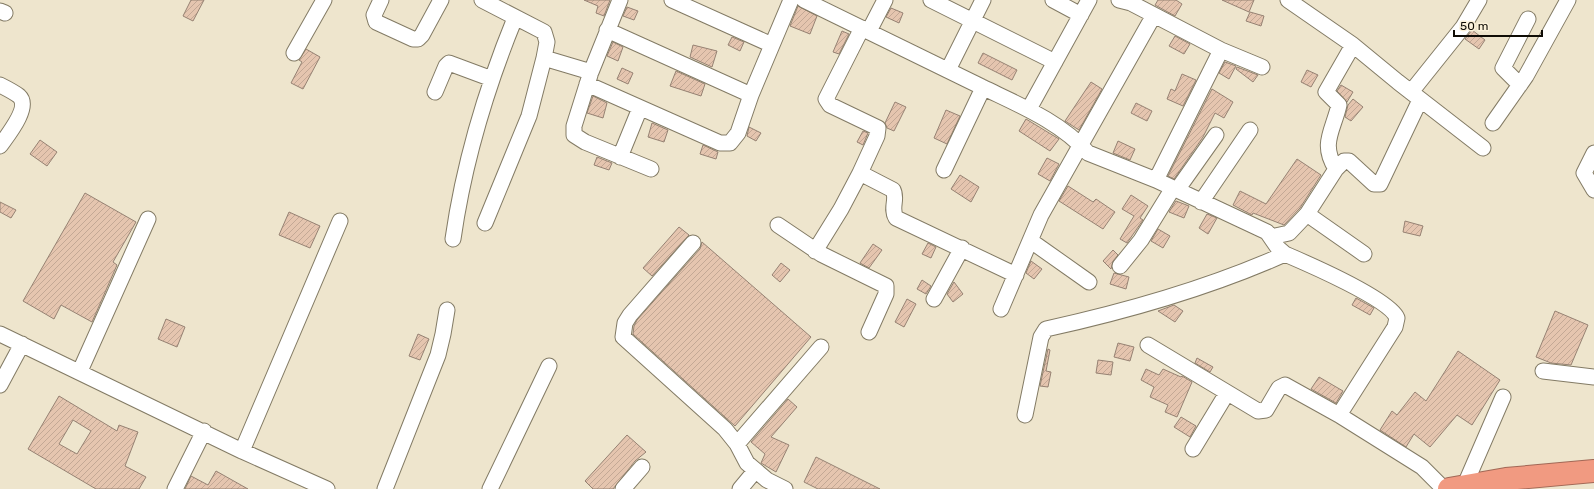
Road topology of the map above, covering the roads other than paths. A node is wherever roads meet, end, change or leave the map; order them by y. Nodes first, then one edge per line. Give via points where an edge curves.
1 (324, 0) edge
2 (381, 0) edge
3 (441, 0) edge
4 (482, 0) edge
5 (620, 0) edge
6 (672, 0) edge
7 (791, 0) edge
8 (804, 0) edge
9 (885, 0) edge
10 (930, 0) edge
11 (983, 0) edge
12 (1053, 0) edge
13 (1089, 0) edge
14 (1119, 0) edge
15 (1288, 0) edge
16 (1479, 0) edge
17 (1568, 0) edge
18 (1152, 9) edge
19 (1081, 15) junction
20 (515, 18) junction
21 (1528, 19) dead end
22 (973, 21) junction
23 (865, 29) junction
24 (607, 30) junction
25 (772, 45) junction
26 (1354, 45) junction
27 (1221, 50) junction
28 (294, 53) dead end
29 (544, 58) junction
30 (1055, 62) junction
31 (1262, 67) dead end
32 (948, 70) junction
33 (589, 78) junction
34 (492, 79) junction
35 (0, 85) edge
36 (1520, 85) junction
37 (983, 88) junction
38 (435, 92) dead end
39 (751, 95) junction
40 (1416, 96) junction
41 (640, 108) junction
42 (1029, 110) junction
43 (1493, 123) dead end
44 (1250, 130) dead end
45 (1216, 135) dead end
46 (1081, 145) junction
47 (0, 146) edge
48 (1483, 148) dead end
49 (1594, 153) edge
50 (620, 156) junction
51 (651, 169) dead end
52 (1336, 169) junction
53 (944, 170) dead end
54 (860, 173) junction
55 (1156, 180) junction
56 (1175, 189) junction
57 (1594, 190) edge
58 (1201, 202) junction
59 (1307, 214) junction
60 (148, 219) dead end
61 (340, 220) dead end
62 (485, 223) dead end
63 (778, 226) dead end
64 (453, 239) dead end
65 (1031, 241) junction
66 (693, 243) dead end
67 (1277, 245) junction
68 (962, 248) junction
69 (815, 251) junction
70 (1364, 254) dead end
71 (1120, 266) dead end
72 (1016, 275) junction
73 (1089, 282) dead end
74 (934, 299) dead end
75 (1001, 309) dead end
76 (447, 310) dead end
77 (869, 332) dead end
78 (0, 334) edge
79 (22, 344) junction
80 (1148, 346) dead end
81 (820, 347) dead end
82 (549, 366) dead end
83 (1543, 371) dead end
84 (80, 372) junction
85 (1594, 377) edge
86 (0, 385) edge
87 (1227, 393) junction
88 (1503, 397) dead end
89 (1025, 415) dead end
90 (1339, 415) junction
91 (204, 431) junction
92 (737, 444) junction
93 (1193, 449) dead end
94 (242, 451) junction
95 (642, 467) dead end
96 (755, 471) junction
97 (1594, 471) edge
98 (325, 488) edge
99 (1452, 488) edge
100 (175, 489) edge
101 (385, 489) edge
102 (490, 489) edge
103 (623, 489) edge
104 (740, 489) edge
105 (785, 489) edge

1 - 28 street
2 - 3 street via 374,15 376,22 413,39 418,39 422,35
4 - 20 street
5 - 24 street
6 - 25 street
7 - 25 street
8 - 23 street
9 - 23 street
10 - 22 street
11 - 22 street
12 - 19 street
13 - 19 street
14 - 18 street
15 - 26 street
16 - 40 street
17 - 36 street
18 - 27 street
18 - 46 street
19 - 30 street
20 - 29 street via 544,32 547,42
20 - 34 street
21 - 36 street via 1503,68
22 - 30 street
22 - 32 street
23 - 32 street
23 - 54 street via 826,98 830,105 878,128 877,136
24 - 33 street
24 - 39 street
25 - 39 street
26 - 40 street
26 - 52 street via 1326,92 1339,105 1328,141 1329,158
27 - 31 street
27 - 55 street
29 - 33 street
29 - 62 street via 529,116
30 - 42 street
32 - 37 street
33 - 41 street
33 - 50 street via 574,126 574,135
34 - 38 street via 449,63
34 - 64 street via 469,154
35 - 47 street via 19,96 22,108 20,116
36 - 43 street
37 - 42 street
37 - 53 street
39 - 41 street via 735,139 725,144
40 - 48 street
40 - 52 street via 1380,184 1374,184 1349,161 1344,161
41 - 50 street
42 - 46 street
44 - 58 street
45 - 56 street
46 - 55 street via 1088,153
46 - 65 street via 1041,215
49 - 57 street via 1584,173
50 - 51 street
52 - 59 street
54 - 68 street via 893,190 893,209 896,218
54 - 69 street
55 - 56 street
56 - 58 street
56 - 71 street
58 - 67 street via 1267,232
59 - 67 street
59 - 70 street
60 - 84 street
61 - 94 street
63 - 69 street
65 - 72 street
65 - 73 street
66 - 92 street via 630,315 625,323 623,337
67 - 89 street via 1236,274 1117,313 1046,329 1041,337
67 - 90 street via 1363,291 1392,310 1397,318 1394,328
68 - 72 street
68 - 74 street
69 - 77 street via 886,286 886,294
72 - 75 street
76 - 101 street via 438,355
78 - 79 street
79 - 84 street
79 - 86 street
80 - 87 street
81 - 92 street
82 - 102 street
83 - 85 street
84 - 91 street
87 - 90 street via 1262,412 1266,410 1279,388 1285,385
87 - 93 street
88 - 99 street
90 - 99 street
91 - 94 street
91 - 100 street
92 - 96 street via 747,463
94 - 98 street
95 - 103 street
96 - 104 street
96 - 105 street
97 - 99 highway via 1506,479

